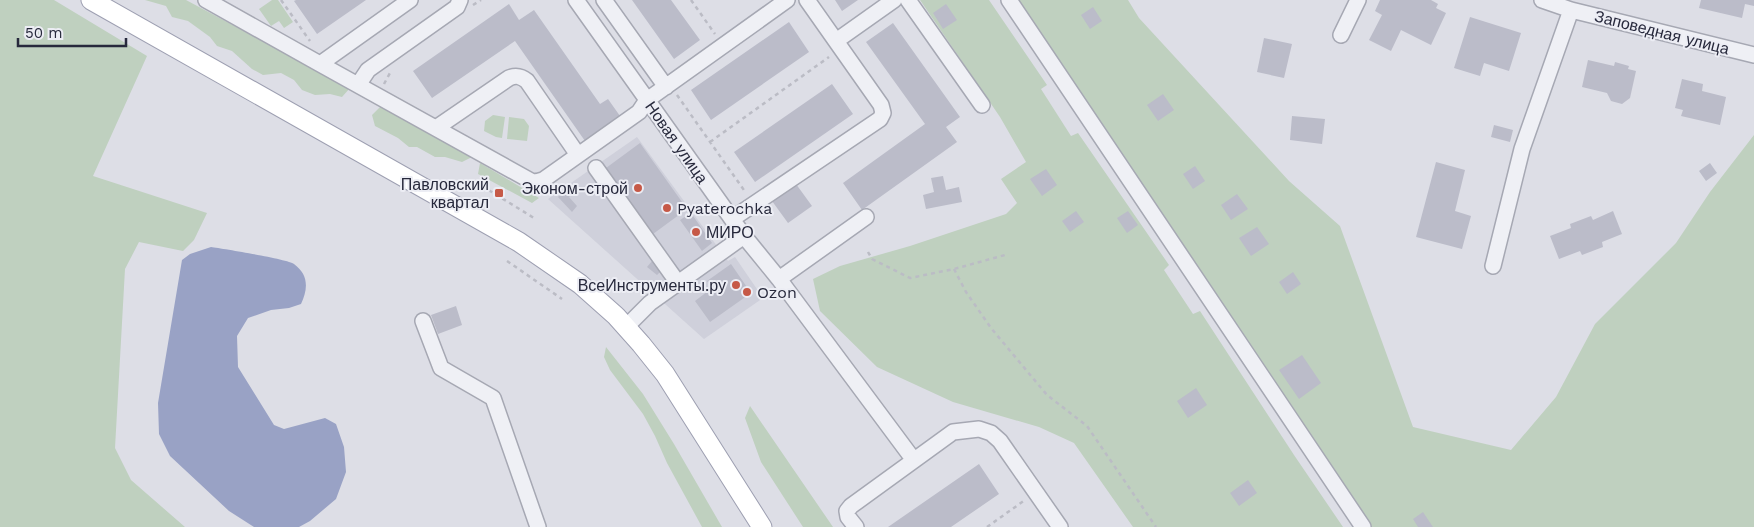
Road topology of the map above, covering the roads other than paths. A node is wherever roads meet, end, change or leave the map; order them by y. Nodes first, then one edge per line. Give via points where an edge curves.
1 (91, 0) edge
2 (206, 0) edge
3 (410, 0) edge
4 (460, 0) edge
5 (576, 0) edge
6 (604, 0) edge
7 (787, 0) edge
8 (806, 0) edge
9 (894, 0) edge
10 (908, 0) edge
11 (1009, 0) edge
12 (1358, 0) edge
13 (1542, 0) edge
14 (1571, 10) junction
15 (1341, 34) dead end
16 (838, 45) junction
17 (1754, 54) edge
18 (322, 62) junction
19 (358, 85) junction
20 (667, 85) junction
21 (647, 100) junction
22 (982, 105) dead end
23 (436, 128) junction
24 (578, 155) junction
25 (596, 168) dead end
26 (866, 217) dead end
27 (732, 219) junction
28 (744, 236) junction
29 (1494, 266) dead end
30 (778, 278) junction
31 (678, 283) junction
32 (422, 321) dead end
33 (626, 327) junction
34 (913, 460) junction
35 (538, 527) edge
36 (762, 527) edge
37 (856, 527) edge
38 (1060, 527) edge
39 (1363, 527) edge

1 - 33 main road via 519,242 580,284
2 - 18 street
3 - 18 street
4 - 19 street via 457,7 368,70
5 - 21 street, Новая улица
6 - 20 street
7 - 20 street
8 - 16 street
9 - 16 street
10 - 22 street
11 - 39 street
12 - 15 street
13 - 14 street, Заповедная улица
14 - 17 street, Заповедная улица
14 - 29 street via 1522,149
16 - 27 street via 881,105 883,113 880,119
18 - 19 street
19 - 23 street
20 - 21 street
21 - 24 street via 639,112
21 - 27 street, Новая улица
23 - 24 street via 536,182
23 - 24 street via 509,78 521,77
25 - 31 street
26 - 30 street
27 - 28 street, Новая улица
28 - 30 street, Новая улица
28 - 31 street
30 - 34 street, Новая улица
31 - 33 street via 650,303
32 - 35 street via 440,368 494,398
33 - 36 main road via 665,374
34 - 37 street via 851,506 847,511 848,517
34 - 38 street via 954,432 979,429 991,433 1000,441

